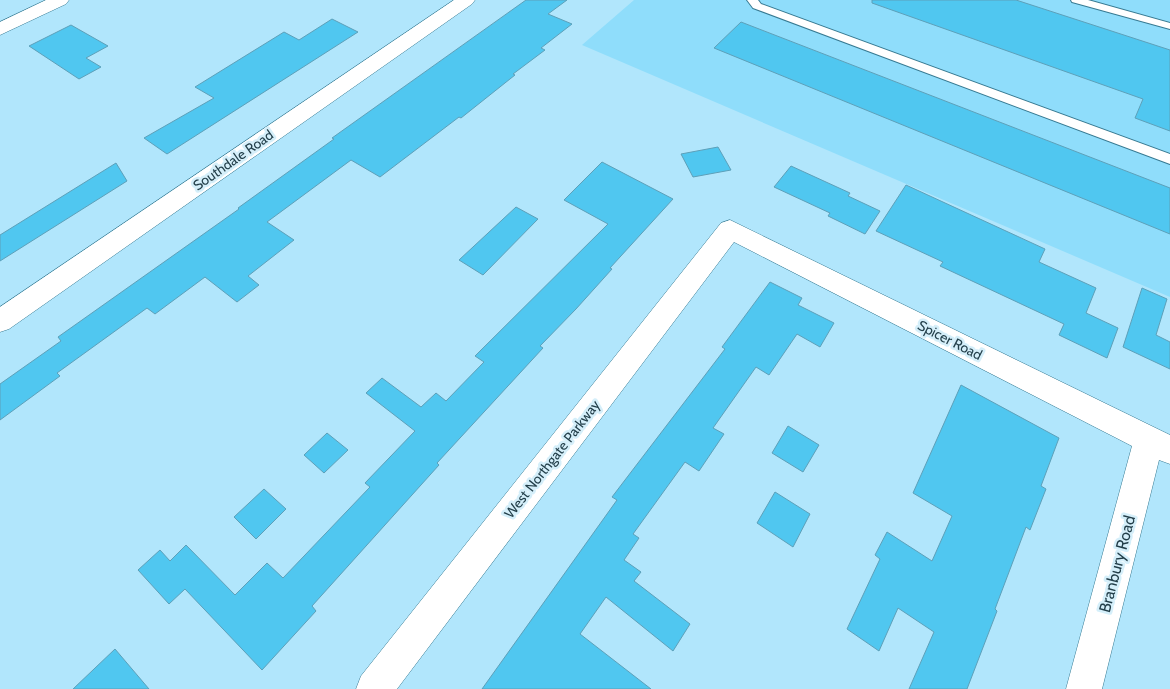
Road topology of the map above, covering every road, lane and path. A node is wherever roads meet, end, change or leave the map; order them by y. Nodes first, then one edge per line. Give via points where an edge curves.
1 (60, 0) edge
2 (466, 0) edge
3 (752, 0) edge
4 (1076, 0) edge
5 (1170, 26) edge
6 (0, 29) edge
7 (1170, 159) edge
8 (730, 229) joint
9 (0, 321) edge
10 (1160, 445) edge
11 (374, 689) edge
12 (1084, 689) edge

1 - 6 street
2 - 9 street, Southdale Road
3 - 7 lane via 757,6
4 - 5 lane
8 - 10 street, Spicer Road
8 - 11 street, West Northgate Parkway
10 - 12 street, Branbury Road

